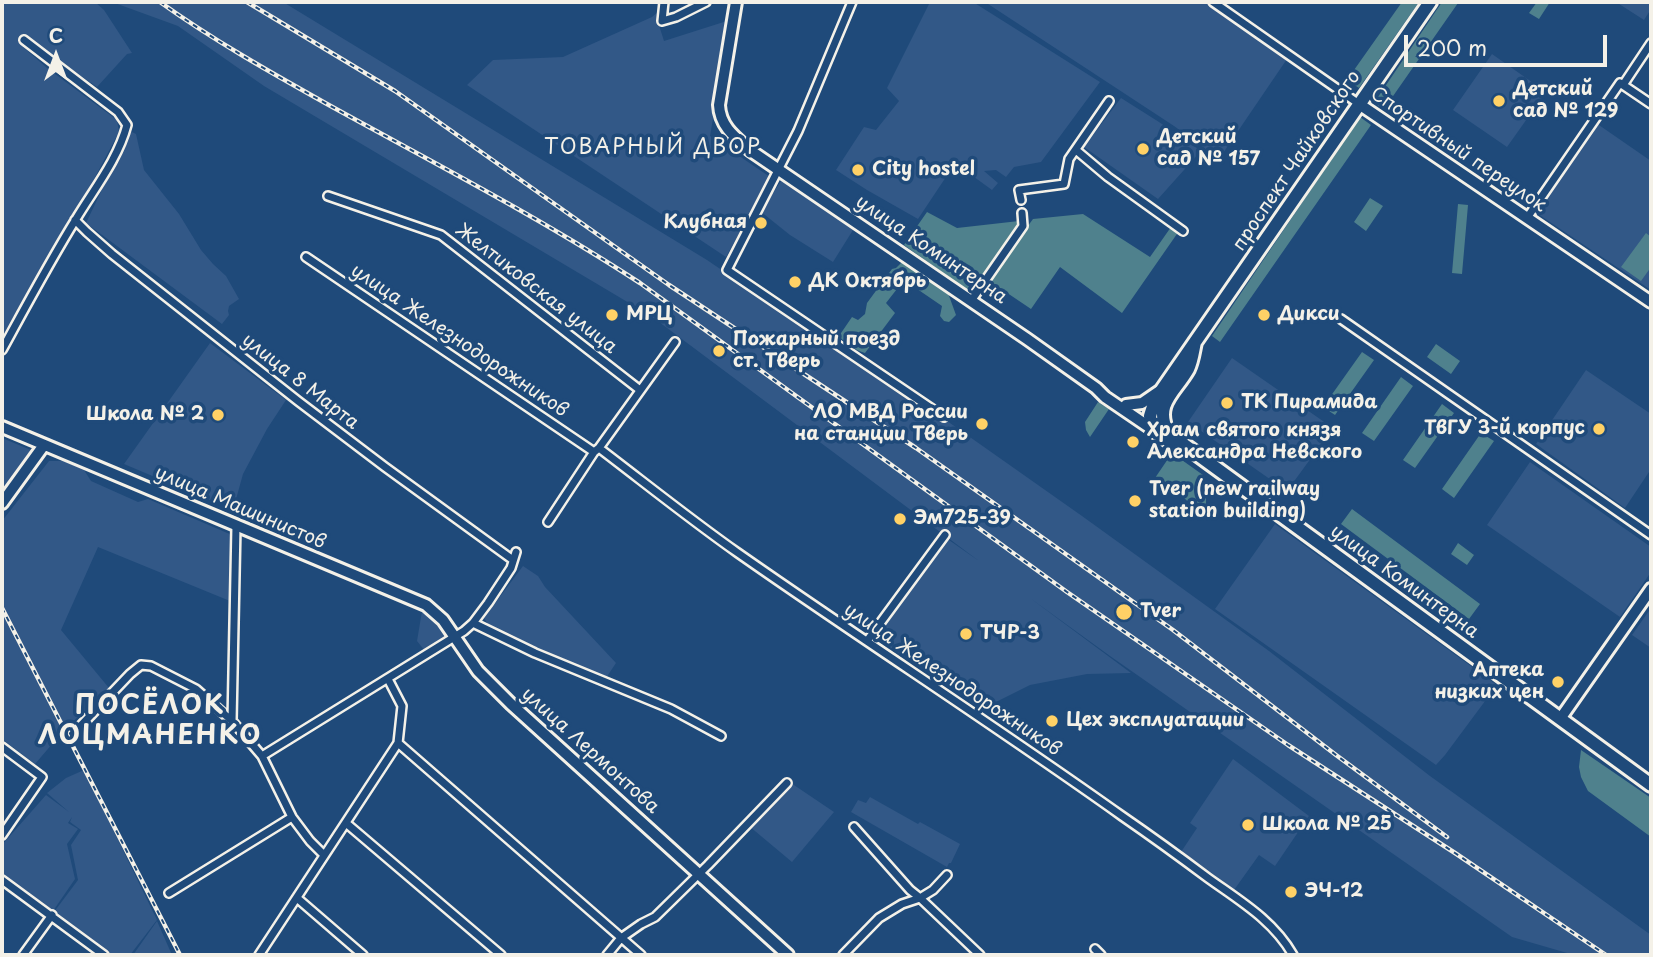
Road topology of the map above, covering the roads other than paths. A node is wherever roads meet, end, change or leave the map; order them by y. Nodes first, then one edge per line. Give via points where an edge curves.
1 (664, 2) edge
2 (706, 2) edge
3 (736, 2) edge
4 (852, 2) edge
5 (1213, 2) edge
6 (1430, 2) edge
7 (24, 40) dead end
8 (1651, 43) edge
9 (1621, 84) junction
10 (1109, 101) dead end
11 (1359, 104) junction
12 (1651, 104) edge
13 (1076, 150) junction
14 (779, 170) junction
15 (328, 196) dead end
16 (1021, 200) dead end
17 (1022, 213) dead end
18 (1527, 218) junction
19 (75, 220) junction
20 (1183, 231) dead end
21 (306, 257) dead end
22 (971, 301) junction
23 (1651, 302) edge
24 (1341, 319) dead end
25 (676, 342) dead end
26 (1195, 342) junction
27 (2, 350) edge
28 (1163, 387) junction
29 (640, 390) junction
30 (1164, 403) junction
31 (1128, 409) junction
32 (944, 416) dead end
33 (1149, 420) junction
34 (2, 427) edge
35 (1168, 433) junction
36 (44, 445) junction
37 (597, 450) junction
38 (1203, 460) junction
39 (2, 503) edge
40 (548, 522) dead end
41 (236, 526) junction
42 (945, 535) dead end
43 (1651, 535) edge
44 (1651, 589) edge
45 (473, 623) junction
46 (455, 636) junction
47 (867, 641) junction
48 (388, 679) junction
49 (1560, 719) junction
50 (232, 721) junction
51 (721, 736) dead end
52 (69, 737) dead end
53 (398, 743) junction
54 (2, 747) edge
55 (262, 756) junction
56 (787, 783) dead end
57 (1651, 785) edge
58 (292, 817) junction
59 (346, 823) junction
60 (854, 827) dead end
61 (2, 835) edge
62 (324, 855) junction
63 (699, 874) junction
64 (947, 875) dead end
65 (2, 880) edge
66 (169, 893) dead end
67 (297, 898) junction
68 (920, 898) junction
69 (52, 915) junction
70 (621, 938) junction
71 (23, 955) edge
72 (104, 955) edge
73 (259, 955) edge
74 (363, 955) edge
75 (501, 955) edge
76 (607, 955) edge
77 (641, 955) edge
78 (789, 955) edge
79 (843, 955) edge
80 (980, 955) edge
81 (1293, 955) edge

1 - 2 street via 662,21
3 - 14 main road, улица Коминтерна via 720,117 734,136
4 - 14 street
5 - 11 street, Спортивный переулок
6 - 11 main road, проспект Чайковского
7 - 19 street via 118,112 127,125
8 - 9 street
9 - 12 street
9 - 18 street
10 - 13 street
11 - 18 main road, Спортивный переулок
11 - 26 main road, проспект Чайковского
13 - 16 street via 1069,159 1064,184 1019,190
13 - 20 street
14 - 22 main road, улица Коминтерна
14 - 32 street via 727,270
15 - 29 street, Желтиковская улица via 441,235
17 - 22 street via 1023,226
18 - 23 main road, Спортивный переулок
19 - 27 street
19 - 45 street, улица 8 Марта via 298,401 514,556 511,568
21 - 37 street, улица Железнодорожников
22 - 31 main road, улица Коминтерна
24 - 43 street
25 - 29 street
26 - 28 main road, проспект Чайковского
26 - 30 main road, проспект Чайковского via 1189,367
28 - 31 main road
28 - 33 main road, проспект Чайковского
29 - 37 street
30 - 33 main road
30 - 35 main road
31 - 33 main road, улица Коминтерна
33 - 35 main road, улица Коминтерна
33 - 38 main road, улица Коминтерна via 1189,454
34 - 36 main road, улица Машинистов
35 - 38 main road, улица Коминтерна
36 - 39 main road
36 - 41 main road, улица Машинистов
37 - 40 street
37 - 47 street, улица Железнодорожников
38 - 49 main road, улица Коминтерна
41 - 46 main road, улица Машинистов via 418,601 437,613
41 - 50 street
42 - 47 street
44 - 49 main road
45 - 46 street
45 - 51 street via 671,709
46 - 48 street
46 - 63 main road, улица Лермонтова via 478,671 511,704
47 - 81 street, улица Железнодорожников via 1043,759 1261,916
48 - 53 street via 402,706
48 - 55 street
49 - 57 main road, улица Коминтерна
50 - 52 street via 196,689 141,666
50 - 55 street
53 - 59 street
53 - 70 street
54 - 61 street via 42,777
55 - 58 street
56 - 63 street
58 - 62 street
58 - 66 street
59 - 62 street
59 - 75 street
60 - 68 street
62 - 67 street
63 - 70 street via 655,917
63 - 78 main road, улица Лермонтова
64 - 68 street
65 - 69 street
67 - 73 street
67 - 74 street
68 - 79 street via 879,918
68 - 80 street
69 - 71 street
69 - 72 street
70 - 76 street
70 - 77 street

